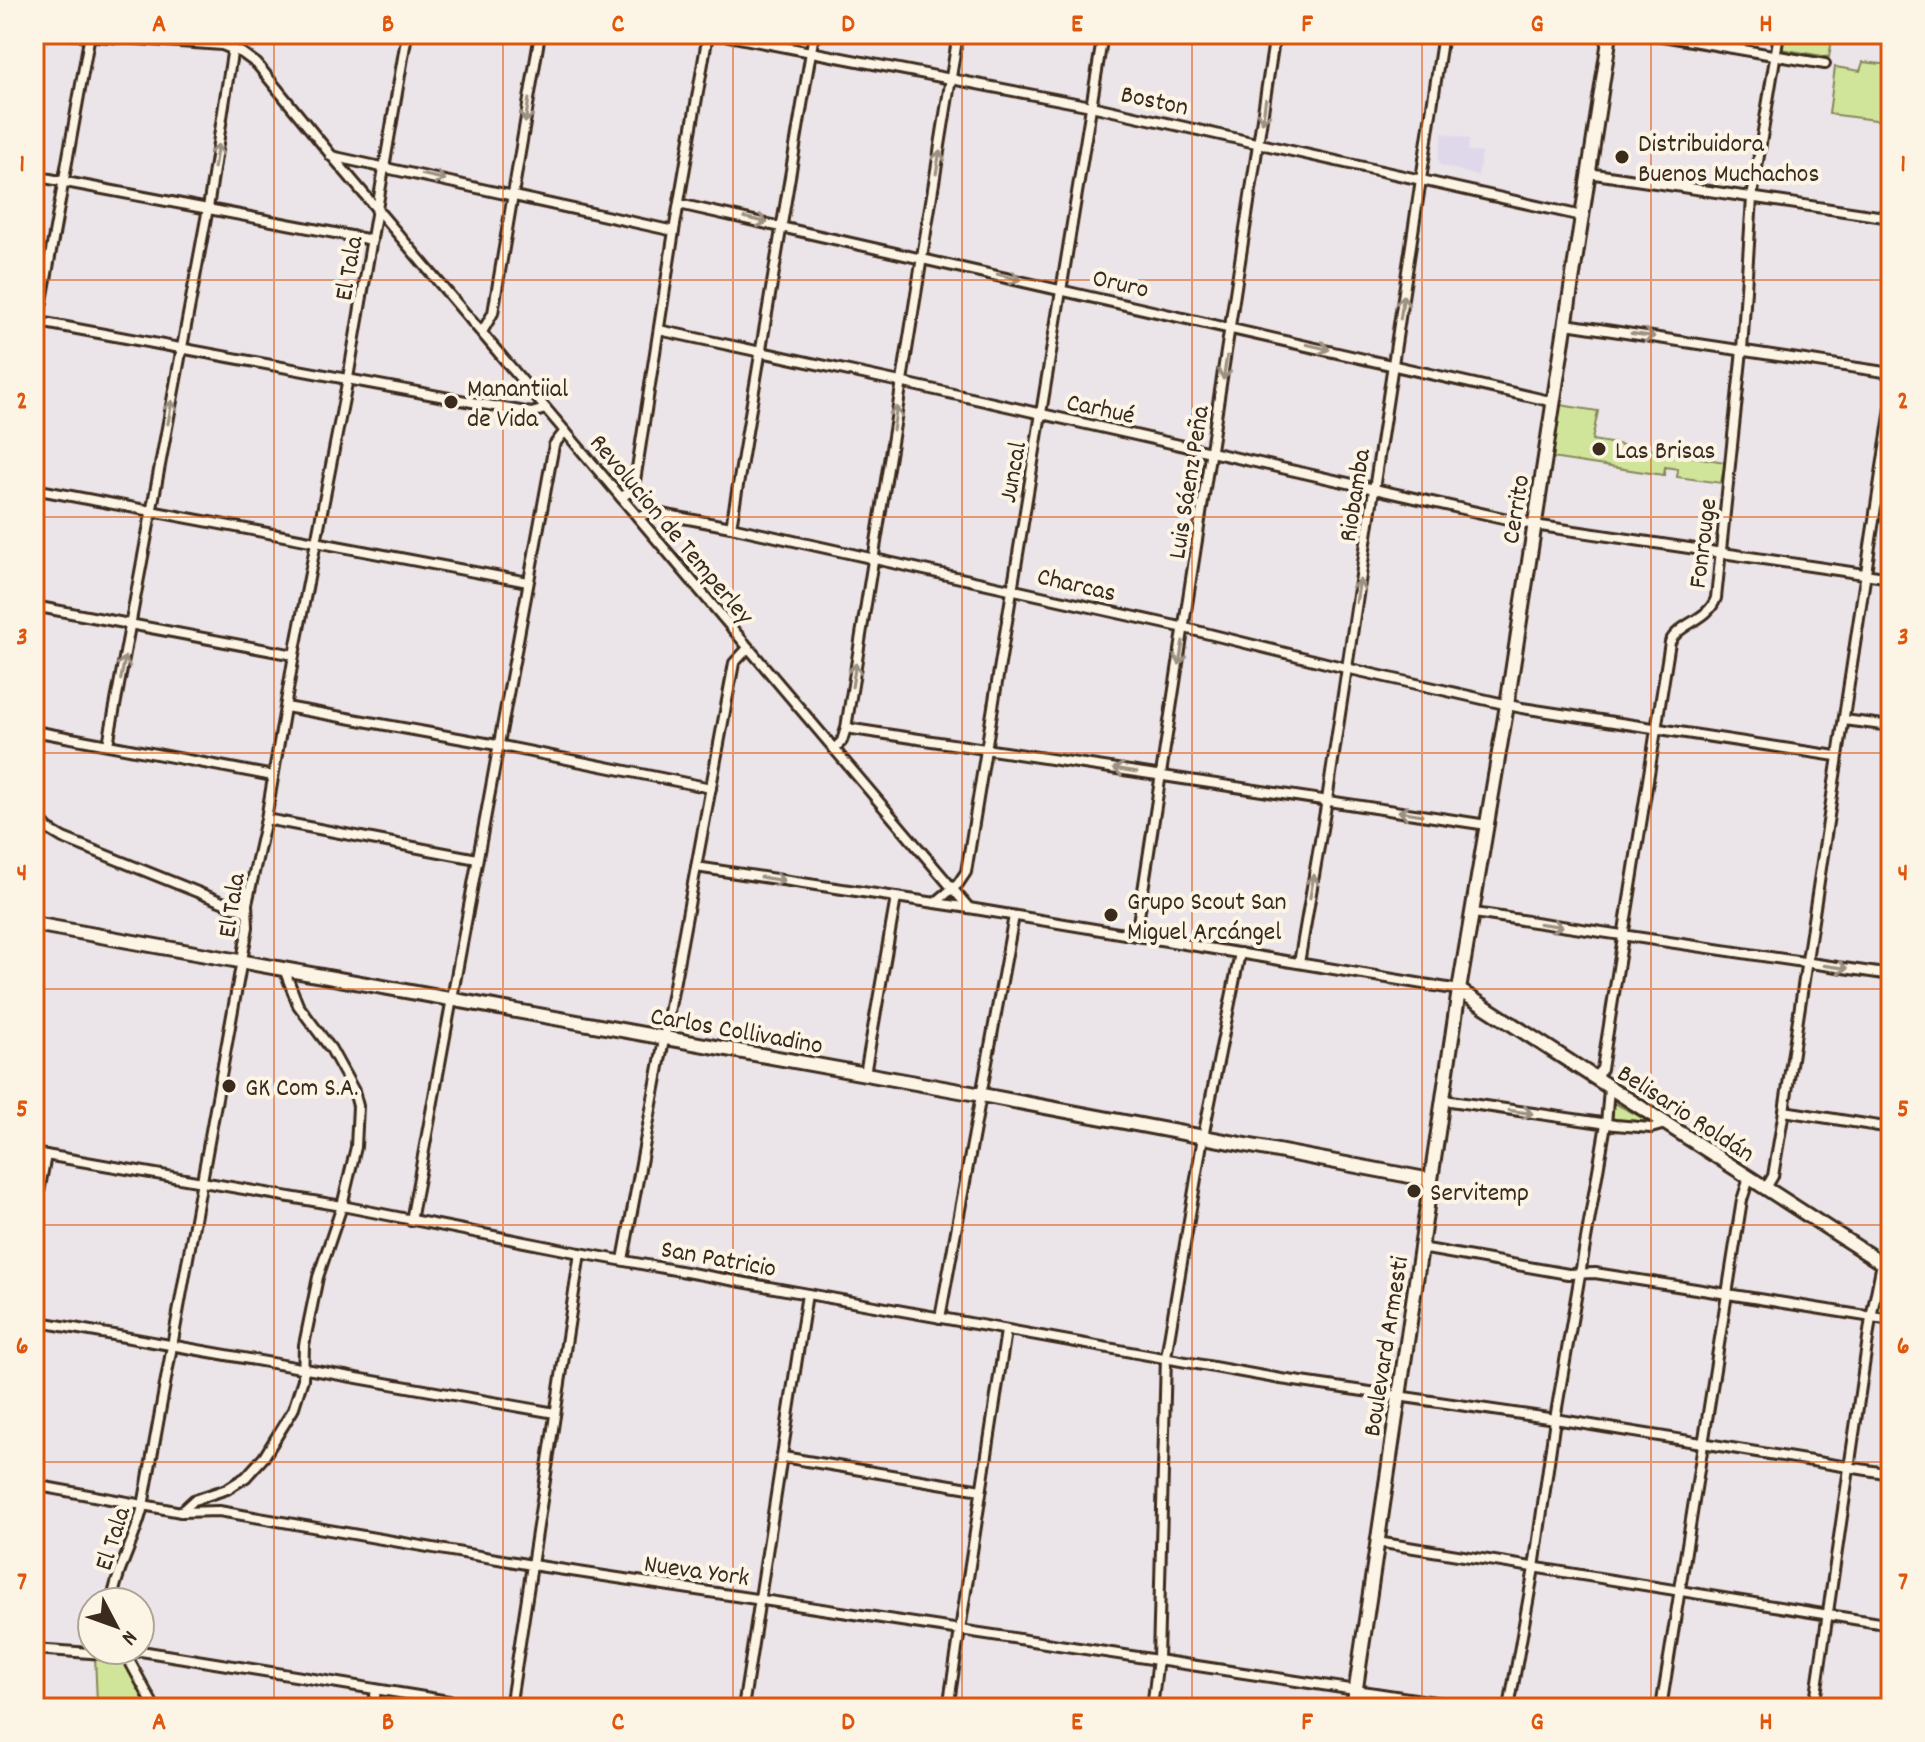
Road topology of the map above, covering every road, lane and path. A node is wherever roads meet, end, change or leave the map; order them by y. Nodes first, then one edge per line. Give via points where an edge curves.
1 (68, 34) edge
2 (235, 34) edge
3 (407, 34) edge
4 (540, 34) edge
5 (708, 34) edge
6 (718, 34) edge
7 (814, 34) edge
8 (958, 34) edge
9 (1103, 34) edge
10 (1275, 34) edge
11 (1443, 34) edge
12 (1610, 34) edge
13 (1651, 34) edge
14 (1779, 34) edge
15 (90, 35) edge
16 (233, 48) junction
17 (811, 53) junction
18 (1776, 55) junction
19 (1825, 64) dead end
20 (951, 80) junction
21 (1091, 106) junction
22 (1259, 142) junction
23 (331, 155) junction
24 (386, 166) junction
25 (1588, 173) junction
26 (34, 176) edge
27 (1421, 178) junction
28 (65, 182) junction
29 (513, 194) junction
30 (1752, 198) junction
31 (679, 204) junction
32 (208, 208) junction
33 (378, 211) junction
34 (1582, 216) junction
35 (1891, 218) edge
36 (783, 226) junction
37 (674, 231) junction
38 (372, 240) junction
39 (923, 257) junction
40 (1061, 289) junction
41 (36, 322) edge
42 (1566, 324) junction
43 (1231, 327) junction
44 (659, 330) junction
45 (482, 332) junction
46 (34, 346) edge
47 (181, 348) junction
48 (1742, 350) junction
49 (762, 351) junction
50 (1393, 364) junction
51 (1891, 373) edge
52 (348, 378) junction
53 (900, 382) junction
54 (1554, 402) junction
55 (1891, 408) edge
56 (546, 409) junction
57 (1041, 414) junction
58 (565, 431) junction
59 (1212, 451) junction
60 (34, 489) edge
61 (1374, 489) junction
62 (621, 497) junction
63 (152, 512) junction
64 (638, 517) junction
65 (1534, 525) junction
66 (731, 527) junction
67 (318, 542) junction
68 (1721, 552) junction
69 (873, 558) junction
70 (1865, 575) junction
71 (1891, 578) edge
72 (528, 582) junction
73 (1012, 589) junction
74 (34, 606) edge
75 (131, 623) junction
76 (1185, 628) junction
77 (748, 648) junction
78 (294, 655) junction
79 (1346, 668) junction
80 (1507, 705) junction
81 (286, 707) junction
82 (1844, 720) junction
83 (1891, 726) edge
84 (846, 728) junction
85 (1656, 728) junction
86 (34, 731) edge
87 (108, 744) junction
88 (497, 745) junction
89 (985, 748) junction
90 (834, 749) junction
91 (1836, 756) junction
92 (1162, 775) junction
93 (273, 776) junction
94 (711, 788) junction
95 (1327, 800) junction
96 (34, 813) edge
97 (266, 819) junction
98 (1487, 825) junction
99 (477, 859) junction
100 (696, 867) junction
101 (953, 889) junction
102 (896, 898) junction
103 (935, 903) junction
104 (969, 908) junction
105 (247, 912) junction
106 (1474, 913) junction
107 (1014, 916) junction
108 (34, 924) edge
109 (1623, 935) junction
110 (1136, 936) junction
111 (1240, 953) junction
112 (240, 962) junction
113 (1806, 962) junction
114 (1299, 963) junction
115 (284, 969) junction
116 (1891, 975) edge
117 (1459, 990) junction
118 (452, 1000) junction
119 (666, 1039) junction
120 (865, 1074) junction
121 (1594, 1078) junction
122 (1609, 1089) junction
123 (982, 1095) junction
124 (1444, 1100) junction
125 (1784, 1111) junction
126 (1606, 1124) junction
127 (1665, 1124) junction
128 (1891, 1128) edge
129 (1203, 1137) junction
130 (34, 1153) edge
131 (46, 1155) junction
132 (1749, 1178) junction
133 (1431, 1180) junction
134 (200, 1182) junction
135 (1766, 1188) junction
136 (342, 1206) junction
137 (34, 1219) edge
138 (411, 1221) junction
139 (1421, 1248) junction
140 (580, 1253) junction
141 (623, 1260) junction
142 (1886, 1266) edge
143 (1581, 1273) junction
144 (807, 1294) junction
145 (1728, 1294) junction
146 (940, 1318) junction
147 (1871, 1318) junction
148 (1891, 1320) edge
149 (34, 1321) edge
150 (1006, 1331) junction
151 (172, 1345) junction
152 (1166, 1357) junction
153 (304, 1368) junction
154 (1398, 1397) junction
155 (555, 1413) junction
156 (1555, 1419) junction
157 (1703, 1443) junction
158 (783, 1457) junction
159 (1850, 1468) junction
160 (1891, 1474) edge
161 (34, 1485) edge
162 (981, 1490) junction
163 (143, 1506) junction
164 (181, 1512) junction
165 (1377, 1542) junction
166 (532, 1565) junction
167 (1534, 1568) junction
168 (118, 1586) edge
169 (1679, 1591) junction
170 (760, 1598) junction
171 (1829, 1616) junction
172 (1891, 1625) edge
173 (959, 1630) junction
174 (34, 1649) edge
175 (76, 1650) edge
176 (156, 1653) edge
177 (1158, 1659) junction
178 (132, 1666) edge
179 (1356, 1689) junction
180 (376, 1690) junction
181 (155, 1708) edge
182 (373, 1708) edge
183 (492, 1708) edge
184 (510, 1708) edge
185 (743, 1708) edge
186 (948, 1708) edge
187 (1152, 1708) edge
188 (1353, 1708) edge
189 (1474, 1708) edge
190 (1509, 1708) edge
191 (1661, 1708) edge
192 (1814, 1708) edge

1 - 15 street
2 - 16 street
3 - 24 street, El Tala
4 -> 29 street
5 - 31 street
6 - 17 street, Boston
7 - 17 street
8 - 20 street
9 - 21 street, Juncal
10 -> 22 street, Luis Sáenz Peña
11 - 27 street, Riobamba
12 - 25 street, Cerrito
13 - 18 street
14 - 18 street, Fonrouge
15 - 16 street
15 - 28 street
16 - 23 street, Revolucion de Temperley via 257,64
32 -> 16 street
17 - 20 street, Boston
17 - 36 street
18 - 19 street
18 - 30 street, Fonrouge
20 - 21 street, Boston
39 -> 20 street
21 - 22 street, Boston
21 - 40 street, Juncal
22 - 27 street, Boston
22 - 43 street, Luis Sáenz Peña
23 - 24 street
23 - 33 street, Revolucion de Temperley
24 -> 29 street
24 - 33 street, El Tala
25 - 30 street
25 - 34 street, Cerrito
26 - 28 street
27 - 34 street, Boston
50 -> 27 street, Riobamba
28 - 32 street
28 - 41 street
29 - 37 street
29 - 45 street via 493,313
30 - 35 street
30 - 48 street, Fonrouge
31 -> 36 street, Oruro
31 - 37 street
32 - 38 street
32 - 47 street
33 - 38 street, El Tala
33 - 45 street, Revolucion de Temperley
34 - 42 street, Cerrito
36 - 39 street, Oruro
36 - 49 street
37 - 44 street
38 - 52 street, El Tala
39 -> 40 street, Oruro
39 - 53 street
40 - 43 street, Oruro
40 - 57 street, Juncal
41 - 46 street
41 - 47 street
42 -> 48 street
42 - 54 street, Cerrito
43 -> 50 street, Oruro
43 -> 59 street, Luis Sáenz Peña
44 - 49 street, Carhué
44 - 62 street via 635,481
45 - 56 street, Revolucion de Temperley
47 - 52 street
63 -> 47 street
48 - 51 street
48 - 68 street, Fonrouge
49 - 53 street, Carhué
49 - 66 street
50 - 54 street, Oruro
50 - 61 street, Riobamba
52 - 56 street via 531,413
52 - 67 street, El Tala
53 - 57 street, Carhué
69 -> 53 street
54 - 65 street, Cerrito
55 - 70 street
56 - 58 street, Revolucion de Temperley
57 - 59 street, Carhué
57 - 73 street, Juncal
58 - 62 street, Revolucion de Temperley
58 - 72 street via 554,445
59 - 61 street, Carhué
59 - 76 street, Luis Sáenz Peña
60 - 63 street
61 - 65 street, Carhué
79 -> 61 street, Riobamba
62 - 64 street, Revolucion de Temperley
63 - 67 street
63 - 75 street
64 - 66 street, Charcas via 651,512
64 - 77 street, Revolucion de Temperley
65 - 68 street, Carhué
65 - 80 street, Cerrito
66 - 69 street, Charcas
67 - 72 street
67 - 78 street, El Tala
68 - 70 street, Carhué
68 - 85 street, Fonrouge via 1713,606 1670,642
69 - 73 street, Charcas
84 -> 69 street
70 - 71 street, Carhué
70 - 82 street
72 - 88 street
73 - 76 street, Charcas
73 - 89 street, Juncal
74 - 75 street
75 - 78 street
87 -> 75 street
76 - 79 street, Charcas
76 -> 92 street, Luis Sáenz Peña
77 - 90 street, Revolucion de Temperley
77 - 94 street via 734,663
78 - 81 street, El Tala
79 - 80 street, Charcas
79 - 95 street, Riobamba
80 - 85 street, Charcas
80 - 98 street, Cerrito
81 - 88 street
81 - 93 street, El Tala
82 - 83 street
82 - 91 street
84 - 89 street
84 - 90 street
85 - 91 street, Charcas
85 - 109 street, Fonrouge
86 - 87 street
87 - 93 street
88 - 94 street
88 - 99 street
92 -> 89 street
89 - 101 street, Juncal via 966,872
90 - 101 street, Revolucion de Temperley
91 - 113 street
92 - 95 street
92 - 110 street, Luis Sáenz Peña
93 - 97 street, El Tala
94 - 100 street
98 -> 95 street
114 -> 95 street, Riobamba
96 - 105 street via 63,838
97 - 99 street
97 - 105 street, El Tala
98 - 106 street, Cerrito
99 - 118 street
100 -> 102 street
100 - 119 street
101 - 103 street, Juncal
101 - 104 street, Revolucion de Temperley
102 - 103 street
102 - 120 street
103 - 104 street
104 - 107 street
105 - 112 street, El Tala
106 -> 109 street
106 - 117 street, Cerrito
107 - 110 street
107 - 123 street
108 - 112 street, Carlos Collivadino
109 - 113 street
109 - 121 street, Fonrouge via 1602,1069
110 - 111 street
111 - 114 street
111 - 129 street
112 - 115 street, Carlos Collivadino
112 - 134 street, El Tala
113 -> 116 street
113 - 125 street
114 - 117 street
115 - 118 street, Carlos Collivadino
115 - 136 street via 298,1005 331,1049 357,1099 356,1147
117 - 121 street, Belisario Roldán
117 - 124 street, Boulevard Armesti
118 - 119 street, Carlos Collivadino
118 - 138 street
119 - 120 street, Carlos Collivadino
119 - 141 street
120 - 123 street, Carlos Collivadino
121 - 122 street, Belisario Roldán
122 - 126 street
122 - 127 street, Belisario Roldán
123 - 129 street, Carlos Collivadino
123 - 146 street
124 -> 126 street
124 - 133 street, Boulevard Armesti
125 - 128 street
125 - 135 street via 1773,1176
126 - 127 street
126 - 143 street
127 - 132 street, Belisario Roldán
129 - 133 street, Carlos Collivadino
129 - 152 street
130 - 131 street, San Patricio
131 - 134 street, San Patricio
131 - 137 street
132 - 135 street, Belisario Roldán
132 - 145 street
133 - 139 street, Boulevard Armesti
134 - 136 street, San Patricio
134 - 151 street, El Tala
135 - 142 street, Belisario Roldán
136 - 138 street, San Patricio
136 - 153 street via 318,1277
138 - 140 street, San Patricio
139 - 143 street
139 - 154 street, Boulevard Armesti
140 - 141 street, San Patricio
140 - 155 street
141 - 144 street, San Patricio
142 - 147 street
143 - 145 street
143 - 156 street
144 - 146 street, San Patricio
144 - 158 street
145 - 147 street
145 - 157 street
146 - 150 street, San Patricio
147 - 148 street
147 - 159 street
149 - 151 street
150 - 152 street, San Patricio
150 - 162 street
151 - 153 street
151 - 163 street, El Tala
152 - 154 street, San Patricio
152 - 177 street
153 - 155 street
153 - 164 street via 293,1410 264,1457 236,1484 194,1500
154 - 156 street, San Patricio
154 - 165 street, Boulevard Armesti
155 - 166 street
156 - 157 street, San Patricio
156 - 167 street
157 - 159 street, San Patricio
157 - 169 street
158 - 162 street
158 - 170 street
159 - 160 street, San Patricio
159 - 171 street
161 - 163 street, Nueva York
162 - 173 street
163 - 164 street, Nueva York
163 - 168 street, El Tala
164 - 166 street, Nueva York via 219,1511
165 - 167 street
165 - 179 street, Boulevard Armesti
166 - 170 street, Nueva York
166 - 184 street
167 - 169 street
167 - 190 street
169 - 171 street
169 - 191 street
170 - 173 street, Nueva York
170 - 185 street
171 - 172 street
171 - 192 street
173 - 177 street, Nueva York
173 - 186 street
174 - 175 street
176 - 180 street
177 - 179 street, Nueva York
177 - 187 street
178 - 181 street
179 - 188 street, Boulevard Armesti
179 - 189 street, Nueva York
180 - 182 street
180 - 183 street

